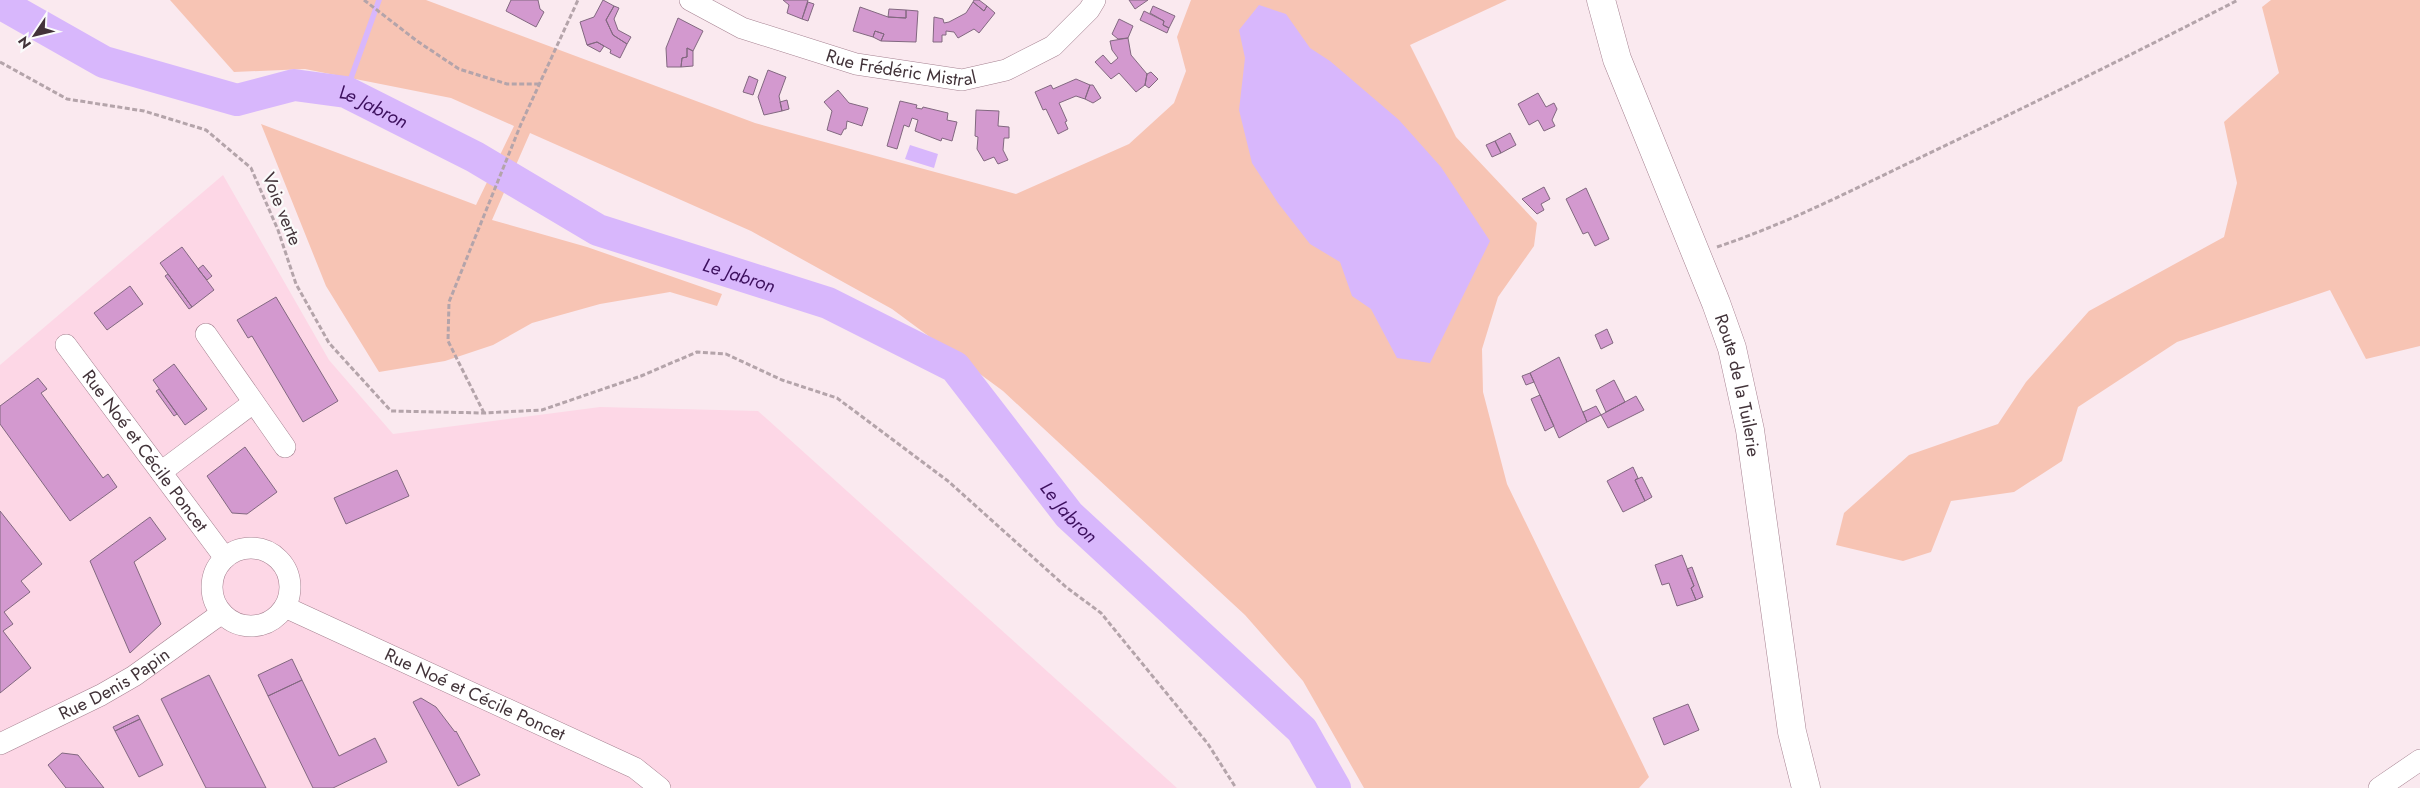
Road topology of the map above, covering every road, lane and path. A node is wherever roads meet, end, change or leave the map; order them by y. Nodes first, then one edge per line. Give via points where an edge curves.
1 (364, 0) edge
2 (578, 0) edge
3 (690, 0) edge
4 (1095, 0) edge
5 (1601, 0) edge
6 (2238, 0) edge
7 (0, 62) edge
8 (540, 84) junction
9 (1698, 254) junction
10 (206, 334) dead end
11 (66, 345) dead end
12 (253, 403) junction
13 (484, 413) junction
14 (285, 447) dead end
15 (161, 472) junction
16 (225, 558) junction
17 (285, 607) junction
18 (222, 613) junction
19 (0, 744) edge
20 (2420, 760) edge
21 (660, 788) edge
22 (1236, 788) edge
23 (1806, 788) edge
24 (2378, 788) edge

1 - 8 path via 459,69 507,84
2 - 8 path
3 - 4 street, Rue Frédéric Mistral via 742,28 856,64 962,80 1006,70 1053,46
5 - 9 main road, Route de la Tuilerie via 1617,59
6 - 9 path via 2064,89 1828,202 1754,235
7 - 13 path, Voie verte via 67,99 144,111 206,130 251,168 278,230 296,284 329,343 391,411
8 - 13 path via 449,302 448,341
9 - 23 main road, Route de la Tuilerie via 1732,348 1742,388 1792,732
10 - 12 street
11 - 15 street, Rue Noé et Cécile Poncet
12 - 14 street
12 - 15 street
13 - 22 path, Voie verte via 542,410 641,376 697,352 726,354 782,380 837,398 948,481 1066,587 1101,613 1208,744
15 - 16 street, Rue Noé et Cécile Poncet
16 - 17 street via 234,552 253,548 280,560 290,578
16 - 18 street via 214,575 212,585 216,605
17 - 18 street via 261,626 240,625
17 - 21 street, Rue Noé et Cécile Poncet via 635,768
18 - 19 street, Rue Denis Papin via 134,676
20 - 24 street

